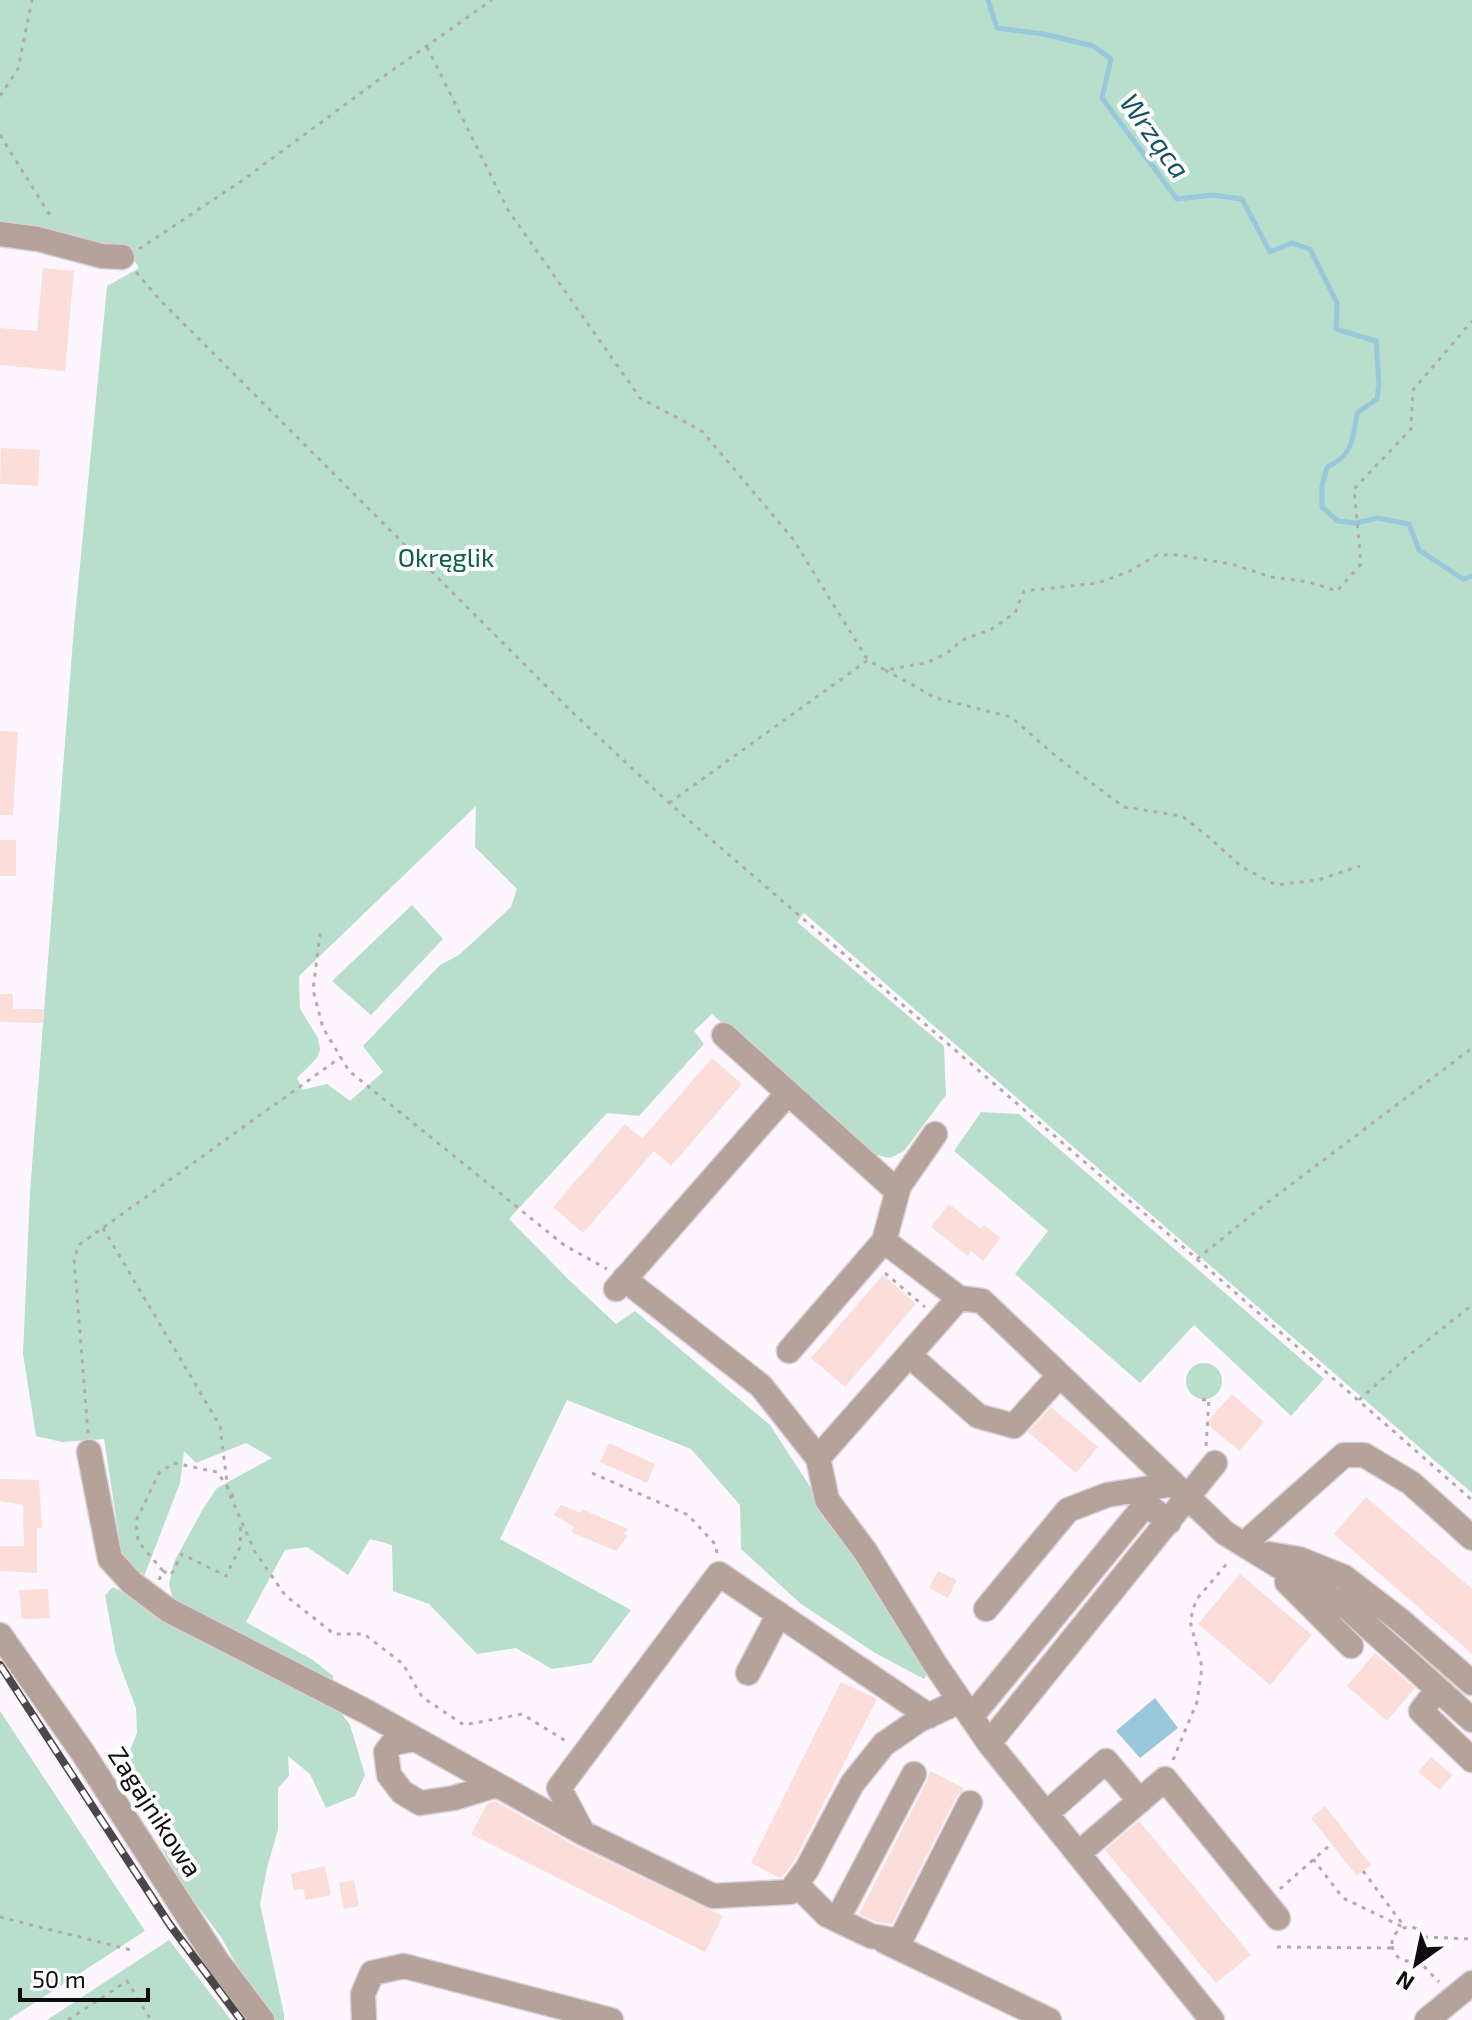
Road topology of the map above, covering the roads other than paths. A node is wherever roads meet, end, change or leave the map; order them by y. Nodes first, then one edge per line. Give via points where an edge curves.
1 (0, 234) edge
2 (122, 257) road end
3 (724, 1035) dead end
4 (788, 1093) junction
5 (935, 1134) dead end
6 (897, 1191) junction
7 (876, 1250) junction
8 (959, 1298) junction
9 (789, 1351) dead end
10 (909, 1355) junction
11 (1059, 1376) junction
12 (89, 1452) road end
13 (1211, 1454) road end
14 (818, 1458) junction
15 (1181, 1491) junction
16 (1169, 1522) junction
17 (1472, 1538) edge
18 (1250, 1548) junction
19 (986, 1609) dead end
20 (779, 1614) junction
21 (0, 1635) edge
22 (1351, 1646) dead end
23 (748, 1673) dead end
24 (1472, 1683) edge
25 (1438, 1689) junction
26 (966, 1709) junction
27 (929, 1716) junction
28 (1472, 1720) edge
29 (415, 1739) junction
30 (989, 1743) junction
31 (1472, 1760) edge
32 (914, 1774) dead end
33 (496, 1785) junction
34 (1140, 1801) junction
35 (970, 1803) dead end
36 (1046, 1814) junction
37 (583, 1833) junction
38 (1078, 1854) junction
39 (796, 1884) junction
40 (1272, 1910) road end
41 (837, 1920) junction
42 (875, 1937) junction
43 (1472, 1983) edge
44 (557, 2013) edge
45 (262, 2020) edge
46 (364, 2020) edge
47 (611, 2020) edge
48 (1049, 2020) edge
49 (1212, 2020) edge
50 (1427, 2020) edge

1 - 2 street
3 - 4 street
4 - 6 street
4 - 14 street via 620,1284 761,1386
5 - 6 street
6 - 7 street
7 - 8 street
7 - 9 street
8 - 10 street
8 - 11 street via 982,1301
10 - 11 street via 978,1416 1014,1426
10 - 14 street
11 - 15 street
12 - 29 street via 110,1559 132,1583 168,1610
13 - 15 street
14 - 26 street via 827,1500
15 - 16 street
15 - 18 street via 1225,1533
15 - 19 street via 1107,1495 1068,1510
16 - 26 street via 1146,1504
16 - 30 street
17 - 18 street via 1411,1483 1364,1455 1344,1455
18 - 22 street
18 - 24 street via 1344,1577
18 - 25 street via 1349,1609
20 - 23 street
20 - 27 street
20 - 37 street via 719,1574 559,1788
21 - 45 street, Zagajnikowa via 217,1961
25 - 28 street
25 - 31 street via 1421,1711
26 - 27 street
26 - 30 street
27 - 39 street via 884,1744 852,1784
29 - 33 street
29 - 33 street via 393,1743 386,1752 389,1775 420,1803
30 - 36 street
32 - 41 street
33 - 37 street
34 - 36 street via 1106,1761
34 - 38 street
34 - 40 street via 1165,1779
35 - 42 street via 900,1941
36 - 38 street
37 - 39 street via 713,1896 790,1892
38 - 49 street
39 - 41 street
41 - 42 street
42 - 48 street
43 - 50 street
44 - 46 street via 404,1966 372,1973 363,1994
44 - 47 street

